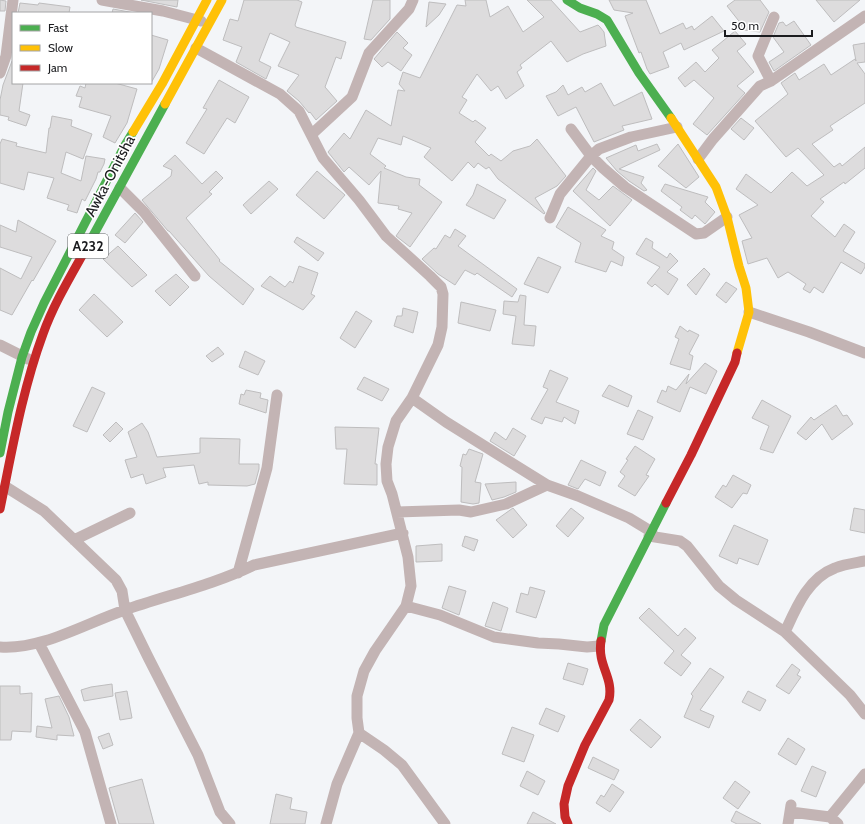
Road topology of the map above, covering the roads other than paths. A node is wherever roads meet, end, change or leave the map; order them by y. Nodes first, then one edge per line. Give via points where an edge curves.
1 (13, 0) edge
2 (102, 0) edge
3 (207, 0) edge
4 (222, 0) edge
5 (413, 0) edge
6 (567, 0) edge
7 (865, 16) edge
8 (774, 18) dead end
9 (196, 20) junction
10 (210, 23) junction
11 (196, 48) junction
12 (0, 73) edge
13 (771, 81) junction
14 (677, 127) junction
15 (571, 129) dead end
16 (312, 134) junction
17 (591, 156) junction
18 (698, 159) junction
19 (120, 188) junction
20 (727, 217) junction
21 (550, 218) dead end
22 (195, 276) dead end
23 (749, 312) junction
24 (0, 345) edge
25 (865, 353) edge
26 (22, 357) junction
27 (34, 362) junction
28 (277, 395) dead end
29 (412, 398) junction
30 (4, 411) edge
31 (0, 453) edge
32 (547, 485) junction
33 (6, 488) junction
34 (0, 510) edge
35 (397, 512) junction
36 (130, 513) dead end
37 (402, 533) junction
38 (651, 534) junction
39 (74, 540) junction
40 (865, 561) edge
41 (238, 573) junction
42 (406, 606) junction
43 (126, 610) junction
44 (785, 632) junction
45 (39, 642) junction
46 (600, 646) junction
47 (0, 647) edge
48 (865, 714) edge
49 (359, 733) junction
50 (865, 774) edge
51 (834, 820) edge
52 (111, 824) edge
53 (230, 824) edge
54 (326, 824) edge
55 (445, 824) edge
56 (568, 824) edge
57 (788, 824) edge

1 - 12 street via 6,56
2 - 9 street
3 - 9 main road, Awka-Onitsha / A232
4 - 10 main road, Awka-Onitsha / A232
5 - 16 street via 409,9 369,53 352,98
6 - 14 main road via 607,20 639,73
7 - 13 street
8 - 13 street via 758,56
9 - 10 street
9 - 26 main road, Awka-Onitsha / A232 via 162,84 125,145 69,253 44,303
10 - 11 main road, Awka-Onitsha / A232
11 - 16 street via 280,94 299,110
11 - 19 main road, Awka-Onitsha / A232
13 - 18 street via 760,86
14 - 17 street via 631,137 599,149
14 - 18 main road
15 - 17 street
16 - 29 street via 323,158 386,236 430,276 443,294 442,327 438,345
17 - 20 street via 625,187 696,234 704,234
17 - 21 street via 560,194
18 - 20 main road via 716,187
19 - 22 street via 144,212
19 - 27 main road, Awka-Onitsha / A232 via 57,301 42,334
20 - 23 main road via 746,288
23 - 25 street
23 - 38 main road via 735,362 692,455
24 - 26 street
26 - 27 street
26 - 30 main road, Awka-Onitsha / A232
27 - 33 main road, Awka-Onitsha / A232 via 20,414
28 - 41 street via 267,468
29 - 32 street
29 - 35 street via 396,422 387,452 387,481
30 - 31 main road, Awka-Onitsha / A232
32 - 35 street via 506,504 471,512
32 - 38 street via 629,518
33 - 34 main road, Awka-Onitsha / A232
33 - 39 street via 44,511
35 - 37 street
36 - 39 street
37 - 41 street via 254,565
37 - 42 street via 411,586
38 - 44 street via 680,541 687,546 719,586
38 - 46 main road via 604,625
39 - 43 street via 116,580 122,591
40 - 44 street via 834,568 823,574 798,604
41 - 43 street
42 - 46 street via 440,615 494,637 538,643
42 - 49 street via 364,672 357,696
43 - 45 street
43 - 53 street via 198,755 220,812
44 - 48 street via 850,695
45 - 47 street via 9,648
45 - 52 street via 85,732
46 - 56 main road via 601,662 608,677 611,693 568,786 564,804
49 - 54 street via 337,784
49 - 55 street via 402,766
50 - 51 street
51 - 57 street via 790,808

